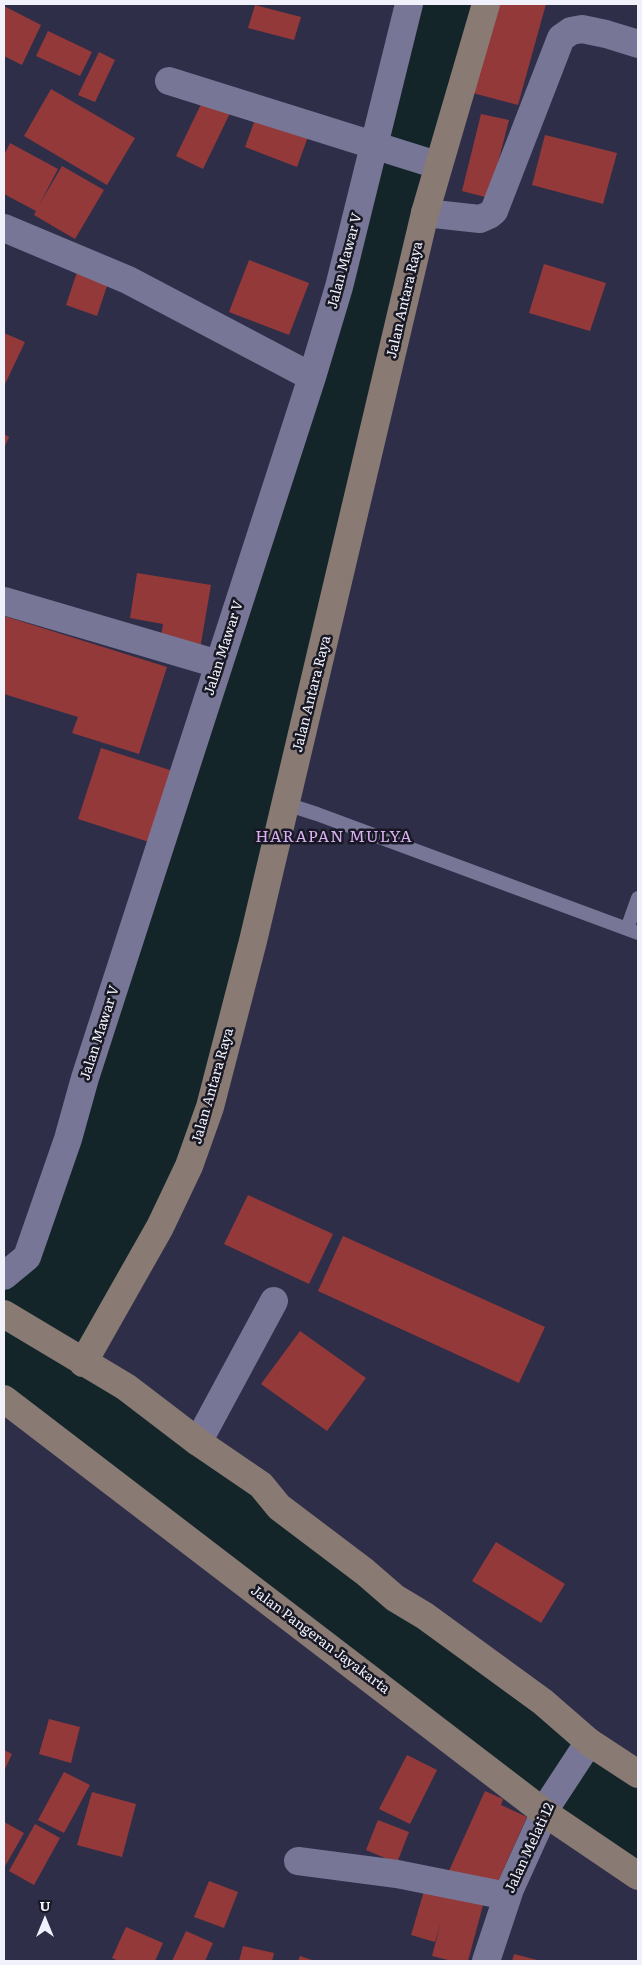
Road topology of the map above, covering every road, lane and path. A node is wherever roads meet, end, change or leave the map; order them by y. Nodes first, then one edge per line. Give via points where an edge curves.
1 (409, 4) edge
2 (486, 4) edge
3 (638, 44) edge
4 (169, 81) dead end
5 (374, 146) junction
6 (426, 162) junction
7 (425, 213) junction
8 (4, 228) edge
9 (312, 377) junction
10 (4, 601) edge
11 (218, 664) junction
12 (286, 804) junction
13 (638, 898) edge
14 (632, 931) edge
15 (4, 1276) edge
16 (274, 1301) dead end
17 (4, 1314) edge
18 (83, 1363) junction
19 (4, 1399) edge
20 (198, 1442) junction
21 (589, 1742) junction
22 (638, 1774) edge
23 (547, 1808) junction
24 (298, 1861) dead end
25 (638, 1876) edge
26 (507, 1896) junction
27 (486, 1961) edge

1 - 5 street, Jalan Mawar V
2 - 6 street, Jalan Antara Raya
3 - 7 street via 582,29 561,38 494,210 480,219
4 - 5 street
5 - 6 street
5 - 9 street, Jalan Mawar V via 339,288
6 - 7 street, Jalan Antara Raya
7 - 12 street, Jalan Antara Raya
8 - 9 street via 128,280
9 - 11 street, Jalan Mawar V
10 - 11 street
11 - 15 street, Jalan Mawar V via 68,1139 27,1258
12 - 14 lane
12 - 18 street, Jalan Antara Raya via 210,1107 189,1166 160,1227
13 - 14 lane
16 - 20 street
17 - 18 street
18 - 20 street via 126,1387
19 - 23 street, Jalan Pangeran Jayakarta
20 - 21 street via 262,1485 279,1507 394,1598 425,1616 543,1702
21 - 22 street
21 - 23 street, Jalan Melati 12
23 - 25 street, Jalan Pangeran Jayakarta
23 - 26 street, Jalan Melati 12
24 - 26 street via 397,1874
26 - 27 street, Jalan Melati 12

